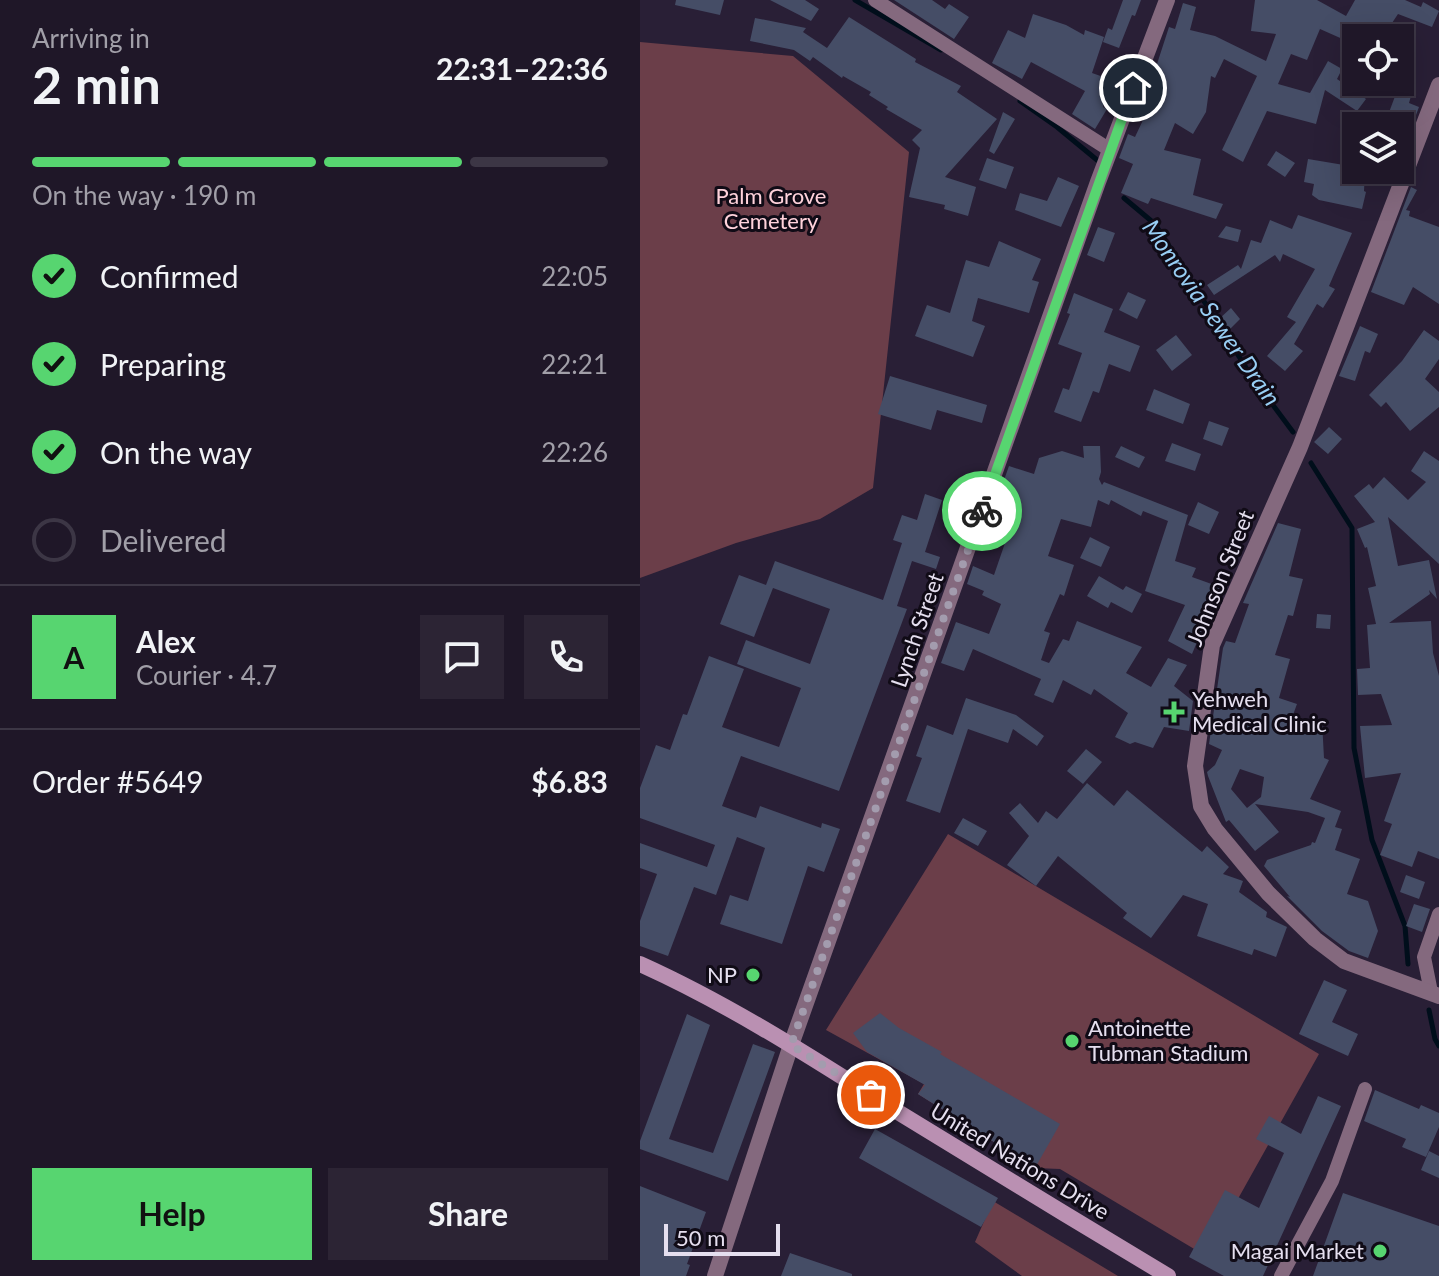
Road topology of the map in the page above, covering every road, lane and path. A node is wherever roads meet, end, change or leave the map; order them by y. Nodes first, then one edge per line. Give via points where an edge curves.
1 (875, 0) edge
2 (1167, 0) edge
3 (1439, 85) edge
4 (1110, 150) junction
5 (1439, 914) edge
6 (640, 964) edge
7 (1435, 994) edge
8 (791, 1045) junction
9 (1365, 1089) dead end
10 (715, 1276) edge
11 (1168, 1276) edge
12 (1281, 1276) edge

1 - 4 street
2 - 4 street, Lynch Street
3 - 7 street, Johnson Street via 1300,447 1212,645 1195,766 1201,806 1215,829 1296,921 1344,961
4 - 8 street, Lynch Street
5 - 7 street via 1424,957
6 - 8 main road, United Nations Drive
8 - 10 street, Lynch Street
8 - 11 main road, United Nations Drive
9 - 12 street via 1337,1170

